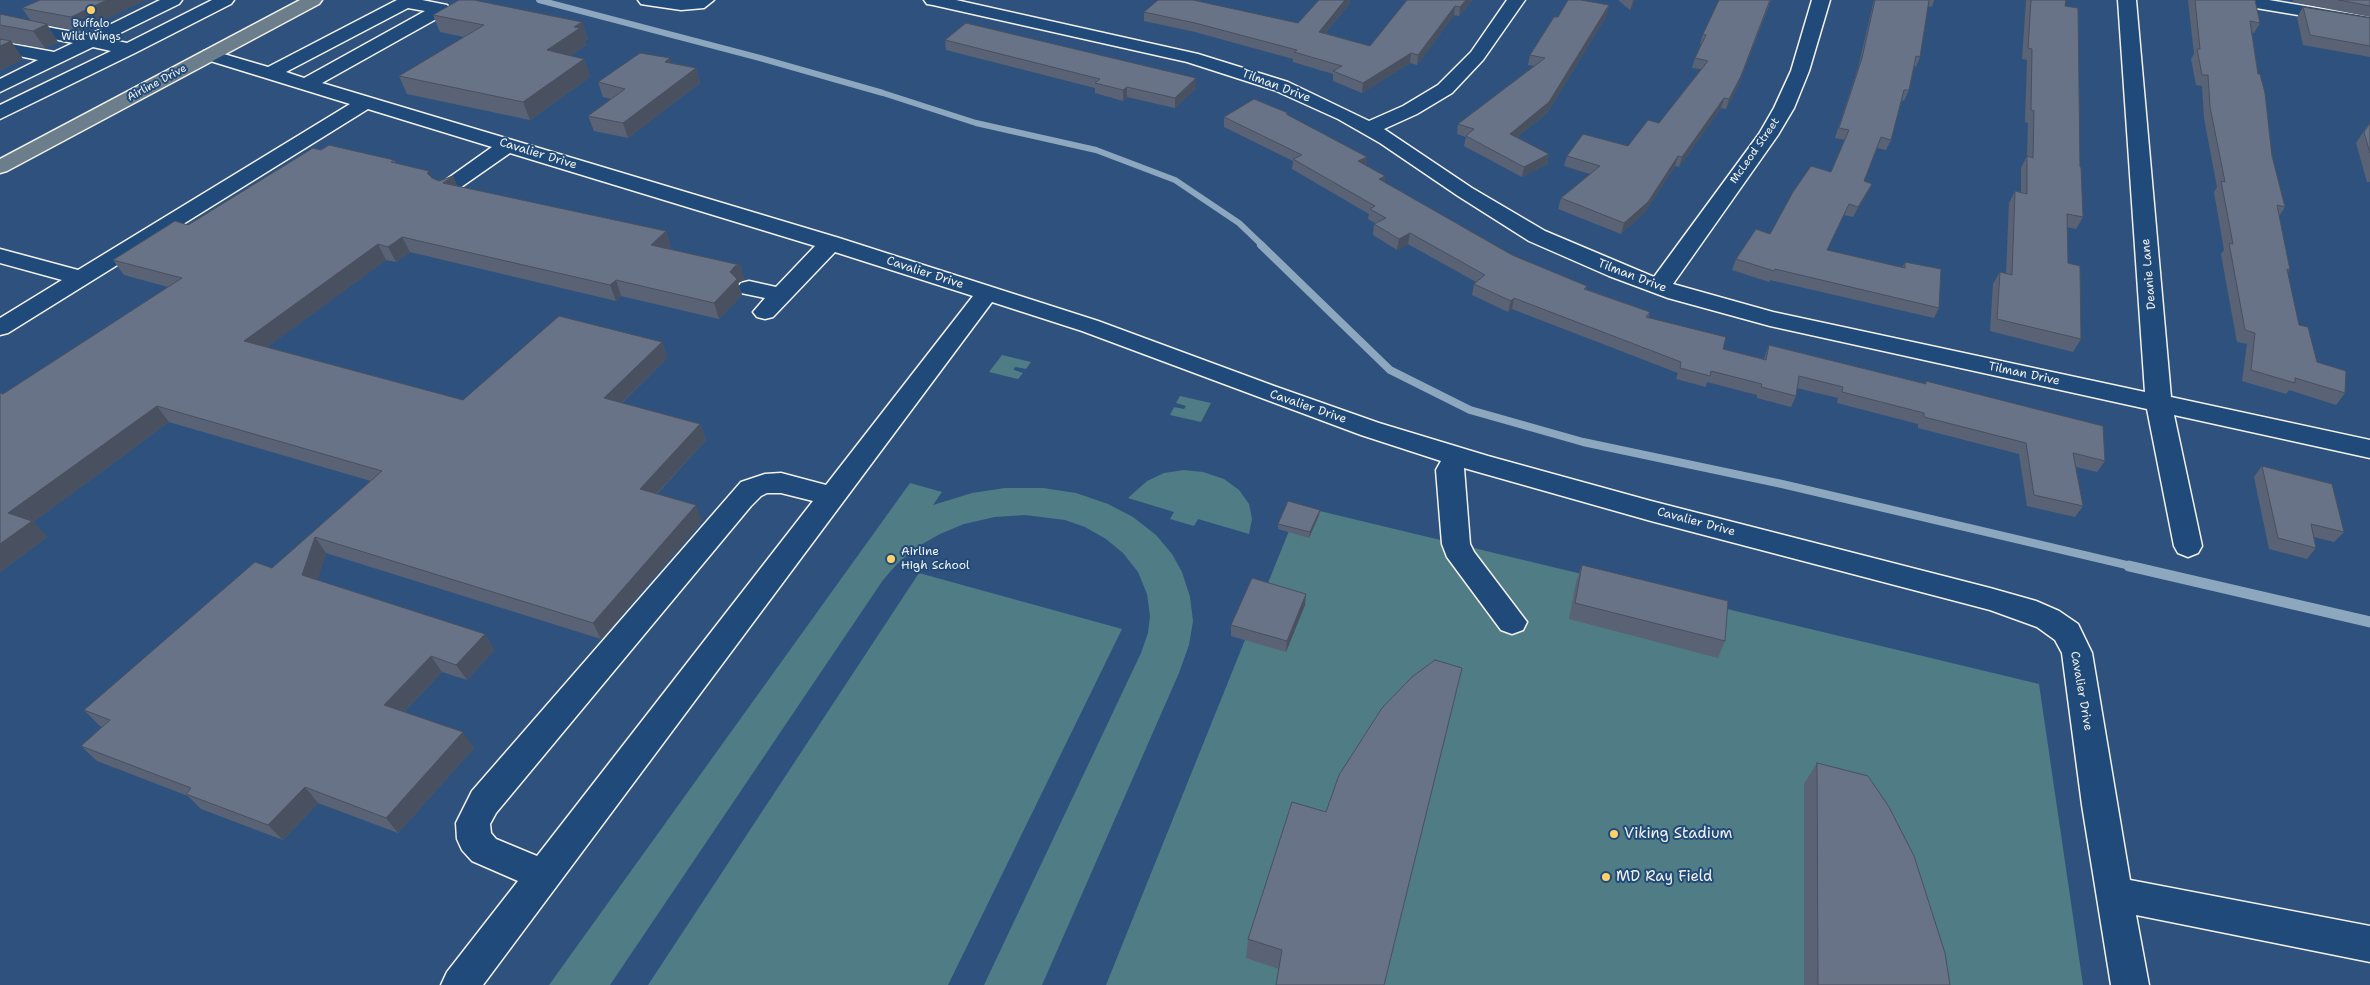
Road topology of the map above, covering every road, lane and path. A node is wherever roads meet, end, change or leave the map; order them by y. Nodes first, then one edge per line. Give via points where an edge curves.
1 (174, 0) edge
2 (225, 0) edge
3 (313, 0) edge
4 (647, 0) edge
5 (705, 0) edge
6 (933, 0) edge
7 (1516, 0) edge
8 (1821, 0) edge
9 (2127, 0) edge
10 (2238, 0) edge
11 (0, 8) edge
12 (0, 22) edge
13 (2370, 22) edge
14 (91, 42) junction
15 (0, 47) edge
16 (129, 49) junction
17 (210, 55) junction
18 (57, 58) junction
19 (270, 73) junction
20 (306, 84) junction
21 (0, 86) edge
22 (366, 102) junction
23 (0, 114) edge
24 (1369, 128) junction
25 (508, 145) junction
26 (0, 166) edge
27 (447, 188) edge
28 (831, 243) junction
29 (0, 256) edge
30 (81, 278) junction
31 (1659, 287) junction
32 (749, 288) dead end
33 (987, 293) junction
34 (782, 295) junction
35 (765, 312) dead end
36 (0, 328) edge
37 (2159, 403) junction
38 (2370, 449) edge
39 (1457, 456) junction
40 (832, 496) junction
41 (2188, 546) dead end
42 (1512, 622) dead end
43 (544, 875) junction
44 (2115, 894) junction
45 (2370, 944) edge
46 (460, 985) edge
47 (2130, 985) edge

1 - 14 street
2 - 16 street
3 - 17 main road, Airline Drive
4 - 5 street via 681,5
6 - 24 street, Tilman Drive via 1225,67 1313,100
7 - 24 street via 1477,56 1445,89 1410,110
8 - 31 street, McLeod Street via 1800,71 1784,108
9 - 37 street, Deanie Lane
10 - 13 street
11 - 12 street via 21,12
12 - 14 street
14 - 16 street
14 - 18 street
15 - 18 street
16 - 23 street
17 - 19 street, Cavalier Drive
17 - 26 main road, Airline Drive
18 - 21 street
19 - 20 street, Cavalier Drive
19 - 20 street via 406,2 441,9
20 - 22 street, Cavalier Drive
22 - 25 street, Cavalier Drive
22 - 30 street
24 - 31 street, Tilman Drive via 1537,236
25 - 27 street
25 - 28 street, Cavalier Drive
28 - 33 street, Cavalier Drive
28 - 34 street
29 - 30 street
30 - 36 street
31 - 37 street, Tilman Drive via 1770,319
32 - 34 street
33 - 39 street, Cavalier Drive via 1090,326 1282,398
33 - 40 street
34 - 35 street
37 - 38 street, Tilman Drive
37 - 41 street, Deanie Lane
39 - 42 street via 1450,470 1460,557
39 - 44 street, Cavalier Drive via 1651,511 1990,599 2048,618 2067,632 2077,653
40 - 43 street
40 - 43 street via 781,483 764,484 740,499 484,802 473,823 474,839 484,850
43 - 46 street
44 - 45 street
44 - 47 street, Cavalier Drive

